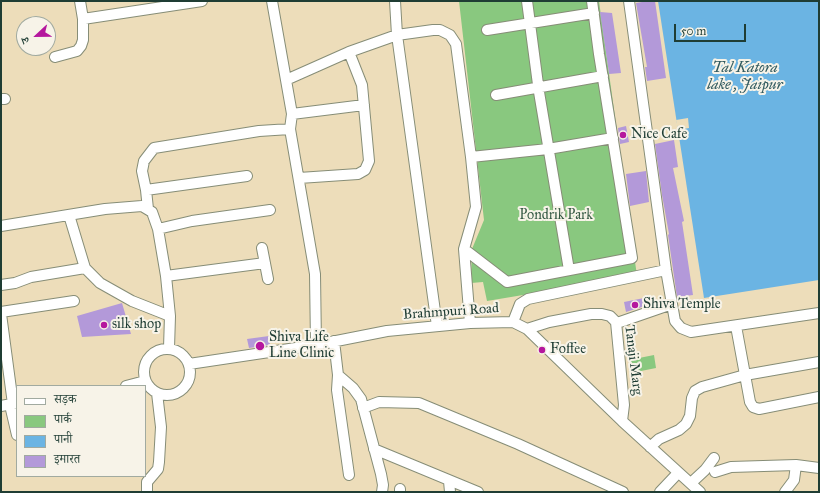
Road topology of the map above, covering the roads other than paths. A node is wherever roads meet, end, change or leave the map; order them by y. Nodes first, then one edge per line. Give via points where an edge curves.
1 (80, 1) edge
2 (202, 1) edge
3 (272, 1) edge
4 (395, 1) edge
5 (527, 1) edge
6 (592, 1) edge
7 (629, 1) edge
8 (594, 13) junction
9 (82, 19) junction
10 (530, 23) junction
11 (487, 30) dead end
12 (397, 35) junction
13 (349, 52) junction
14 (55, 57) dead end
15 (603, 76) junction
16 (286, 80) junction
17 (538, 88) junction
18 (496, 95) dead end
19 (364, 105) junction
20 (292, 114) junction
21 (290, 129) junction
22 (613, 138) junction
23 (548, 149) junction
24 (471, 157) junction
25 (247, 176) dead end
26 (299, 178) junction
27 (146, 190) junction
28 (148, 210) junction
29 (270, 210) dead end
30 (69, 215) junction
31 (1, 226) edge
32 (158, 229) junction
33 (262, 248) dead end
34 (464, 249) junction
35 (265, 262) junction
36 (85, 268) junction
37 (569, 270) junction
38 (666, 270) junction
39 (166, 276) junction
40 (268, 279) dead end
41 (1, 285) edge
42 (74, 301) dead end
43 (672, 304) junction
44 (1, 313) edge
45 (819, 313) edge
46 (170, 316) junction
47 (513, 322) junction
48 (620, 322) dead end
49 (470, 323) junction
50 (437, 326) junction
51 (736, 326) junction
52 (527, 329) junction
53 (334, 341) junction
54 (316, 345) junction
55 (169, 348) junction
56 (819, 362) edge
57 (189, 364) junction
58 (338, 375) junction
59 (746, 375) junction
60 (145, 381) junction
61 (130, 385) edge
62 (157, 393) junction
63 (819, 397) edge
64 (10, 405) edge
65 (363, 408) junction
66 (622, 421) junction
67 (16, 431) edge
68 (650, 447) junction
69 (374, 450) junction
70 (714, 458) dead end
71 (796, 465) junction
72 (819, 468) edge
73 (715, 472) dead end
74 (678, 473) junction
75 (349, 475) dead end
76 (449, 481) junction
77 (691, 483) junction
78 (147, 492) edge
79 (382, 492) edge
80 (450, 492) edge
81 (478, 492) edge
82 (623, 492) edge
83 (660, 492) edge
84 (700, 492) edge
85 (785, 492) edge

1 - 9 street
2 - 9 street
3 - 16 street
4 - 12 street
5 - 10 street
6 - 8 street
7 - 38 street
8 - 10 street
8 - 15 street
9 - 14 street via 81,46 77,51
10 - 11 street
10 - 17 street
12 - 13 street
12 - 24 street via 440,30 450,35 456,44
12 - 50 street
13 - 16 street
13 - 19 street via 362,85
15 - 17 street
15 - 22 street
16 - 20 street
17 - 18 street
17 - 23 street
19 - 20 street
19 - 26 street via 369,161 365,170 358,174
20 - 21 street
21 - 26 street
21 - 27 street via 253,132 154,148 144,160 142,171
22 - 23 street
22 - 37 street via 632,258
23 - 24 street
23 - 37 street
24 - 34 street via 476,207
25 - 27 street
26 - 54 street via 315,274
27 - 28 street
28 - 30 street via 142,206
28 - 32 street via 152,212
29 - 32 street via 192,221
30 - 31 street
30 - 36 street
32 - 39 street
33 - 35 street
34 - 37 street via 507,282
34 - 49 street
35 - 39 street
35 - 40 street
36 - 41 street
36 - 46 street via 100,283 132,301
38 - 43 street
38 - 47 street via 528,300 520,304
39 - 46 street
42 - 44 street
43 - 48 street
43 - 51 street via 675,320 681,328 691,332
44 - 64 street
45 - 51 street
46 - 55 street
47 - 49 street, Brahmpuri Road
47 - 52 street, Brahmpuri Road
49 - 50 street, Brahmpuri Road
50 - 53 street, Brahmpuri Road via 387,331
51 - 59 street
52 - 66 street, Brahmpuri Road
52 - 66 street, Tanaji Marg via 592,314 610,316 616,322 624,405
53 - 54 street, Brahmpuri Road
53 - 58 street
54 - 57 street, Brahmpuri Road
55 - 57 street via 181,353
55 - 60 street via 161,349 148,358 144,365
56 - 59 street
57 - 62 street via 188,382 183,389 175,394
58 - 65 street via 354,388
58 - 75 street via 337,390
59 - 63 street via 752,407 759,409
59 - 68 street via 695,391 686,424
60 - 61 street
60 - 62 street
62 - 78 street via 161,427 159,462 158,469 147,482
64 - 67 street
65 - 69 street
65 - 82 street via 379,402 420,403
66 - 68 street, Brahmpuri Road
68 - 74 street, Brahmpuri Road
69 - 76 street
69 - 79 street via 382,479
70 - 77 street
71 - 72 street
71 - 73 street via 731,467
71 - 85 street via 794,480
74 - 77 street, Brahmpuri Road
74 - 83 street
76 - 80 street
76 - 81 street
77 - 84 street, Brahmpuri Road

